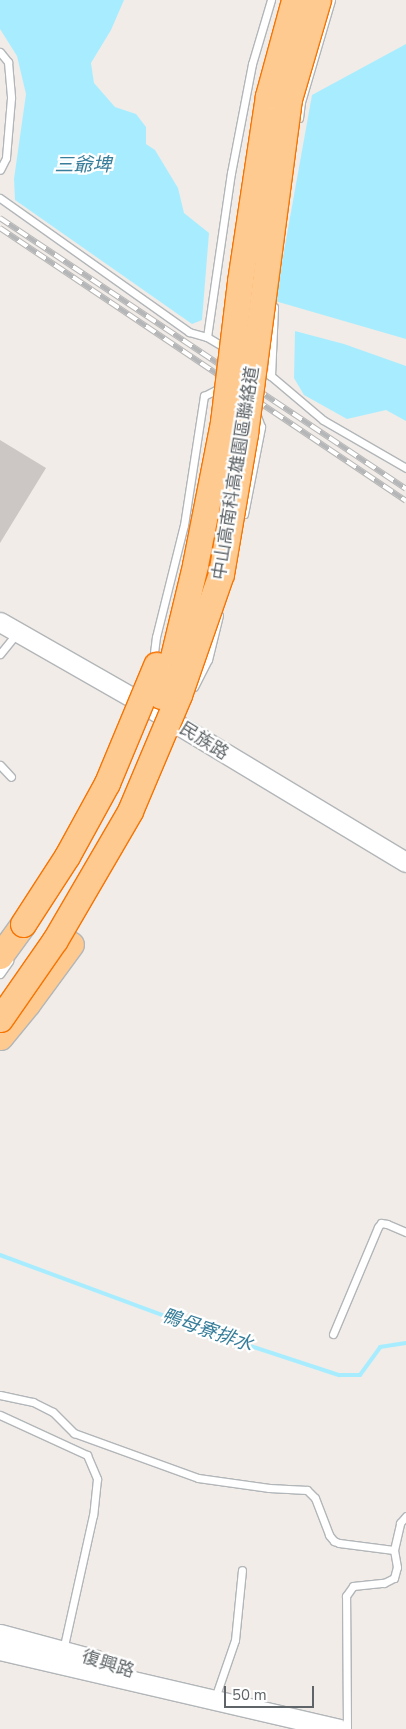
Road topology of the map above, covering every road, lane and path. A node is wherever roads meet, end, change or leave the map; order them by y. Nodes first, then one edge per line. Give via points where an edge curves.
1 (271, 0) edge
2 (294, 0) edge
3 (318, 0) edge
4 (323, 0) edge
5 (331, 0) edge
6 (0, 52) edge
7 (289, 99) junction
8 (298, 122) dead end
9 (0, 170) edge
10 (0, 198) edge
11 (274, 303) dead end
12 (207, 337) junction
13 (239, 357) dead end
14 (247, 362) dead end
15 (271, 376) junction
16 (233, 400) dead end
17 (241, 404) dead end
18 (406, 468) edge
19 (242, 520) dead end
20 (195, 565) junction
21 (221, 574) junction
22 (222, 604) dead end
23 (0, 622) edge
24 (18, 633) junction
25 (0, 654) edge
26 (191, 692) dead end
27 (147, 706) junction
28 (179, 715) junction
29 (0, 765) edge
30 (11, 776) dead end
31 (406, 862) edge
32 (30, 921) junction
33 (8, 953) edge
34 (0, 974) edge
35 (0, 991) edge
36 (0, 1020) edge
37 (0, 1036) edge
38 (406, 1232) edge
39 (333, 1334) dead end
40 (0, 1395) edge
41 (0, 1415) edge
42 (406, 1516) edge
43 (394, 1550) junction
44 (242, 1570) dead end
45 (0, 1634) edge
46 (0, 1650) edge
47 (63, 1651) junction
48 (215, 1698) junction
49 (339, 1729) edge
50 (347, 1729) edge

1 - 12 lane via 252,64 231,173
2 - 20 highway, 中山高南科高雄園區聯絡道, bridge via 268,96 240,281 224,422
3 - 7 highway, 中山高南科高雄園區聯絡道, bridge
4 - 7 highway, bridge
5 - 8 lane
6 - 9 lane via 8,62 11,98 6,158
7 - 21 highway, 中山高南科高雄園區聯絡道, bridge via 245,434
10 - 12 lane via 189,332
11 - 15 lane
12 - 13 lane
14 - 15 lane
15 - 18 lane via 323,420
16 - 27 lane via 216,390 204,396 184,525 156,637
17 - 19 lane via 258,414 261,427
20 - 32 highway, bridge via 106,783
20 - 35 highway, 中山高南科高雄園區聯絡道, bridge via 167,682 116,801 42,930
21 - 36 highway, 中山高南科高雄園區聯絡道, bridge via 179,695 130,811 55,940
21 - 37 highway, bridge via 195,692 149,805 110,880 71,944
22 - 26 lane via 208,660
23 - 24 street, 民族路
24 - 25 lane
24 - 27 street, 民族路
27 - 28 street, 民族路
27 - 32 lane via 113,788
28 - 31 street, 民族路
28 - 36 lane via 124,833 69,930
29 - 30 lane
32 - 33 highway
33 - 34 lane
38 - 39 lane via 380,1224
40 - 43 lane via 33,1402 53,1412 74,1433 198,1478 307,1490 315,1498 334,1541
41 - 47 lane via 87,1455 97,1479 93,1515
42 - 43 lane via 400,1523
43 - 50 lane via 397,1567 394,1578 384,1583 354,1586 346,1596
44 - 48 lane via 235,1640
45 - 47 street, 復興路
46 - 48 street, 復興路
47 - 48 street, 復興路
48 - 49 street, 復興路

